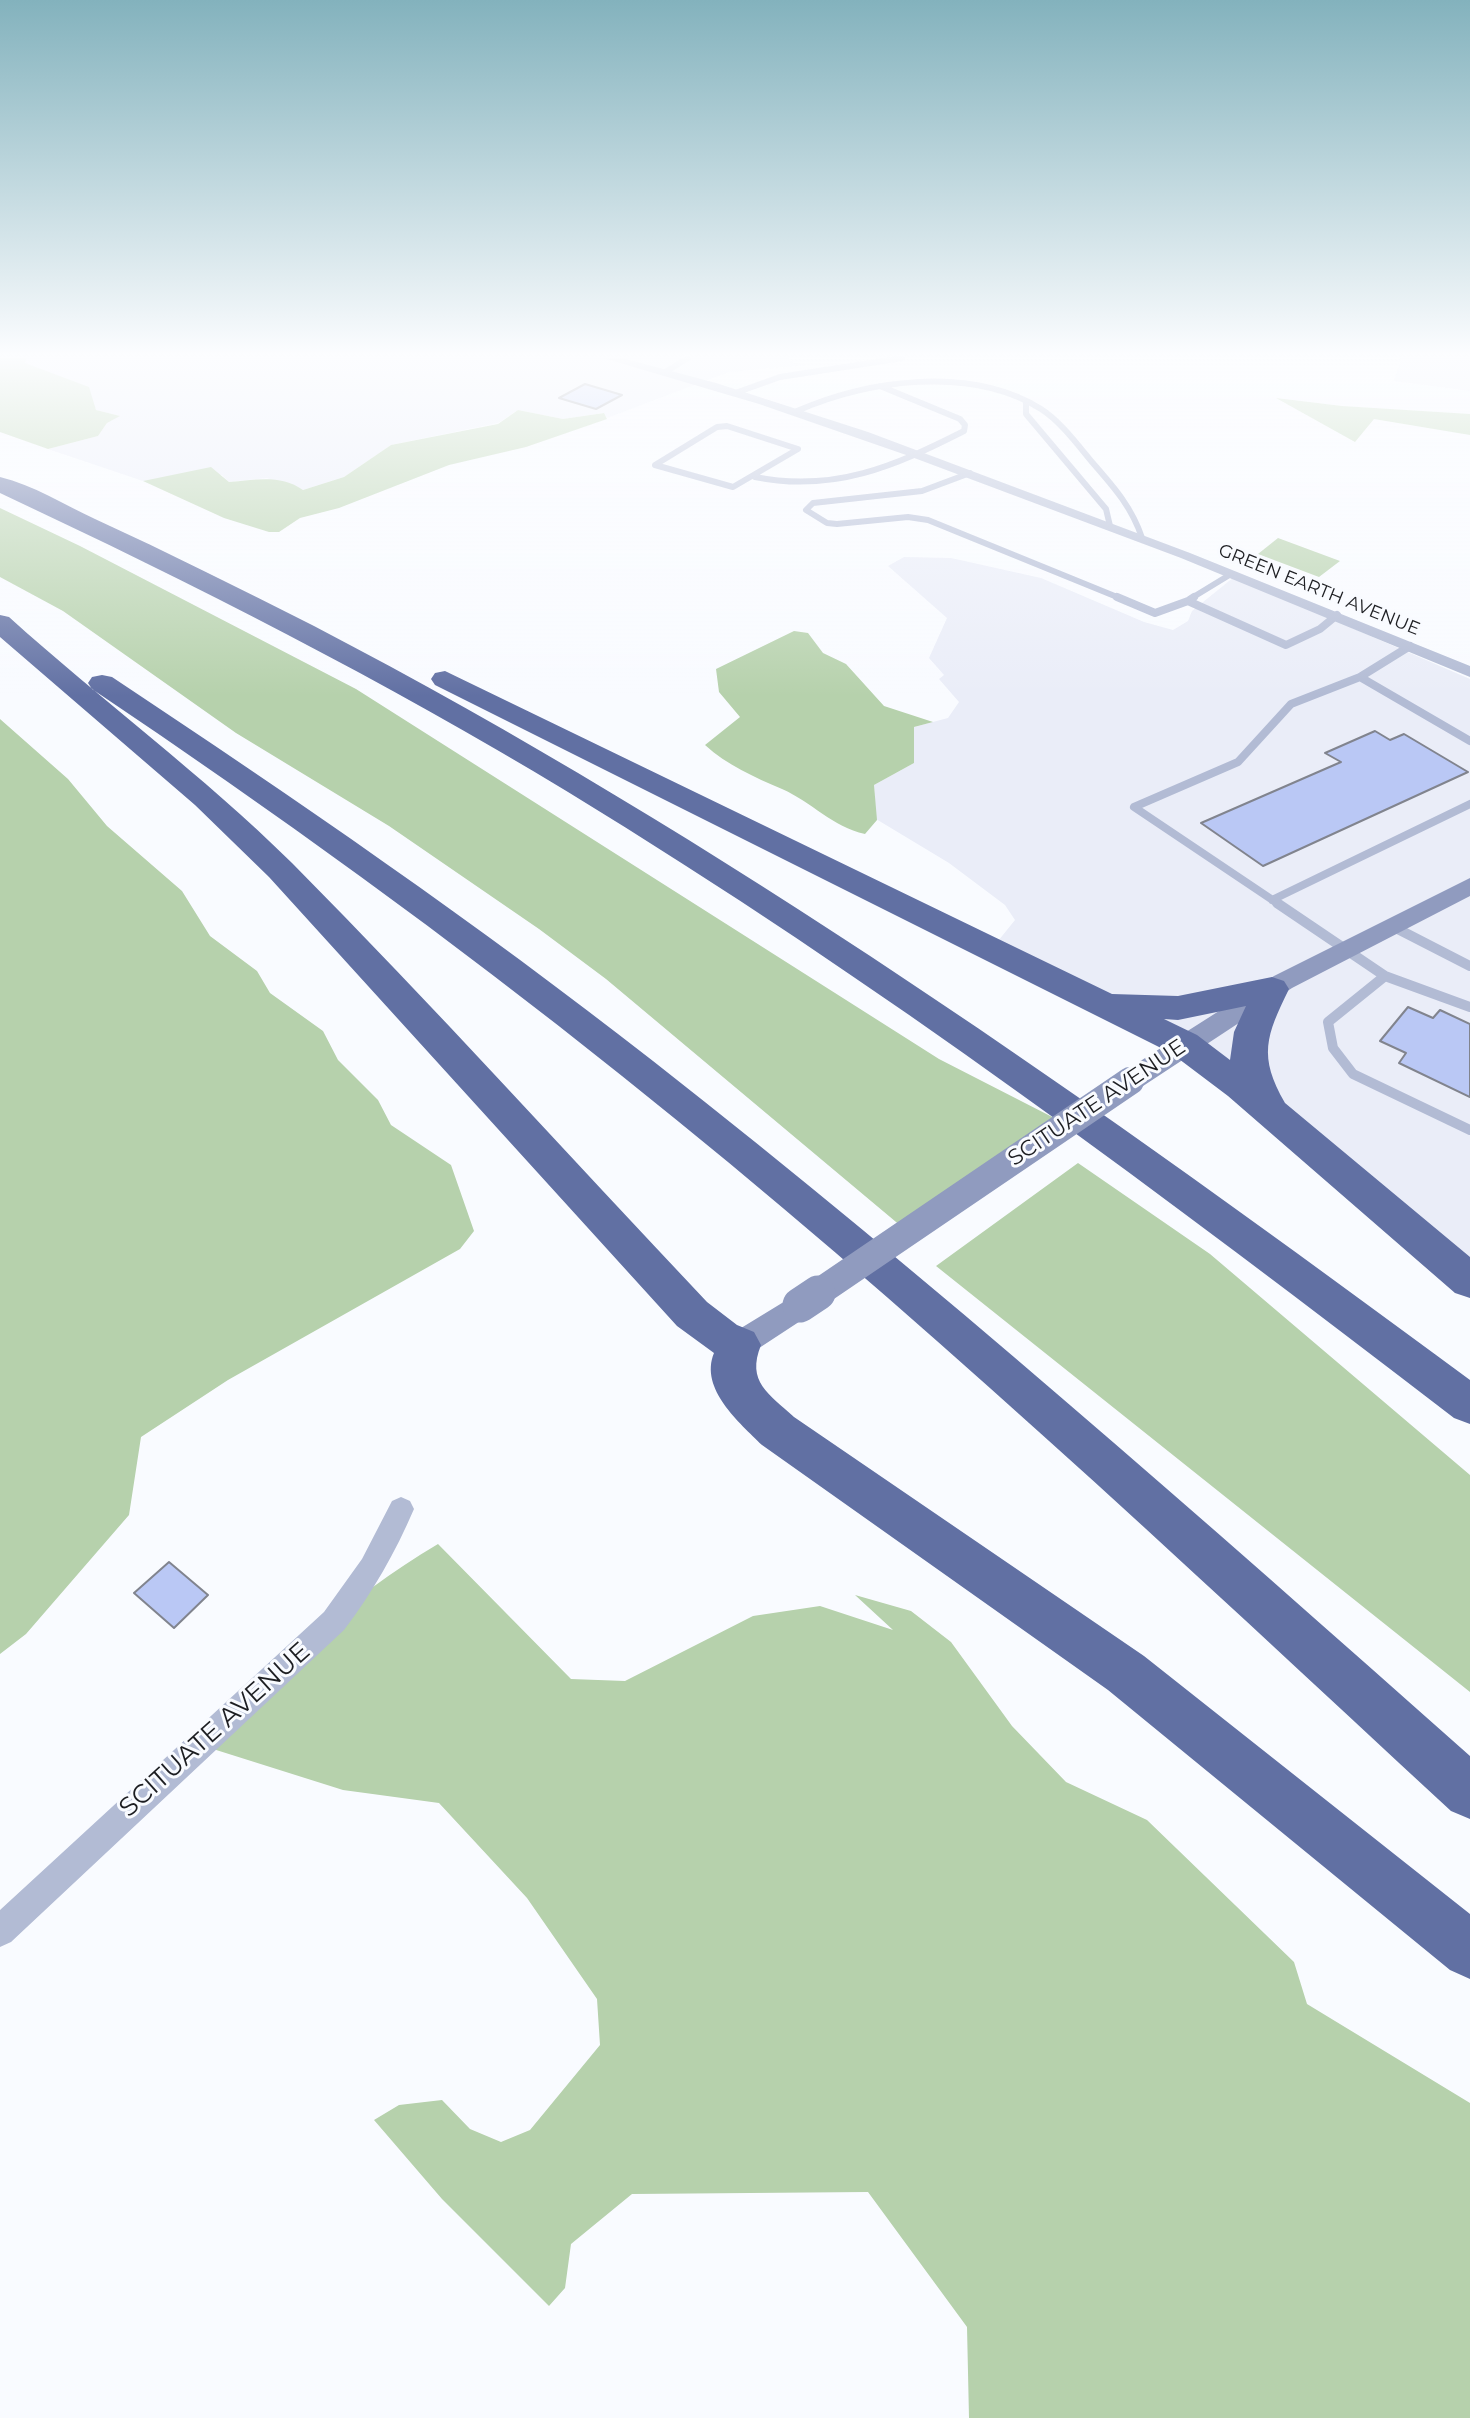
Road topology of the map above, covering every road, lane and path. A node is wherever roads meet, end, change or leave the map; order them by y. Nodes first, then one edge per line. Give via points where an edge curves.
1 (674, 471) edge
2 (764, 471) edge
3 (875, 471) edge
4 (964, 471) edge
5 (1074, 471) edge
6 (1098, 471) edge
7 (970, 473) junction
8 (755, 477) junction
9 (0, 484) edge
10 (1110, 526) junction
11 (102, 530) junction
12 (1142, 538) junction
13 (1231, 574) junction
14 (1188, 601) junction
15 (1337, 615) junction
16 (0, 621) edge
17 (1410, 646) junction
18 (1470, 672) edge
19 (1360, 677) junction
20 (1470, 741) edge
21 (1470, 804) edge
22 (1470, 886) edge
23 (1272, 900) junction
24 (1390, 925) junction
25 (1343, 949) junction
26 (1470, 966) edge
27 (1385, 976) junction
28 (1272, 989) junction
29 (1076, 990) junction
30 (1470, 1007) edge
31 (1184, 1044) junction
32 (1291, 1129) junction
33 (1470, 1130) edge
34 (1470, 1281) edge
35 (739, 1345) junction
36 (1470, 1405) edge
37 (401, 1509) dead end
38 (1470, 1792) edge
39 (0, 1931) edge
40 (1470, 1950) edge

1 - 8 lane via 728,487
2 - 8 lane
3 - 8 lane via 789,484
4 - 7 street, GREEN EARTH AVENUE
5 - 10 lane via 1106,509
6 - 12 lane via 1131,510
7 - 10 street, GREEN EARTH AVENUE
7 - 14 lane via 922,491 813,503 806,510 837,524 928,520 1155,613
9 - 11 highway
10 - 12 street, GREEN EARTH AVENUE
11 - 29 highway via 188,559 298,609
11 - 36 highway via 428,698 786,916 1114,1142
12 - 13 street, GREEN EARTH AVENUE
13 - 14 lane
13 - 15 street, GREEN EARTH AVENUE
14 - 15 lane via 1286,645
15 - 17 street, GREEN EARTH AVENUE
16 - 35 highway via 243,834 692,1314
16 - 38 highway via 167,726 329,838 633,1067 1036,1404
17 - 18 street, GREEN EARTH AVENUE
17 - 19 lane
19 - 20 lane
19 - 23 lane via 1291,704 1238,762 1134,807
21 - 23 lane
22 - 24 main road, SCITUATE AVENUE
23 - 25 lane
24 - 25 main road, SCITUATE AVENUE
24 - 26 lane
25 - 27 lane
25 - 28 main road, SCITUATE AVENUE
27 - 30 lane
27 - 33 lane via 1328,1022 1333,1048 1353,1074
28 - 29 highway via 1162,1009 1119,1004
28 - 31 main road, SCITUATE AVENUE
28 - 32 highway via 1249,1040 1247,1063 1258,1092
29 - 31 highway
31 - 32 highway
31 - 35 main road, SCITUATE AVENUE, bridge
32 - 34 highway
35 - 40 highway via 732,1362 735,1383 778,1431 1126,1673
37 - 39 street, SCITUATE AVENUE via 368,1575 334,1621

